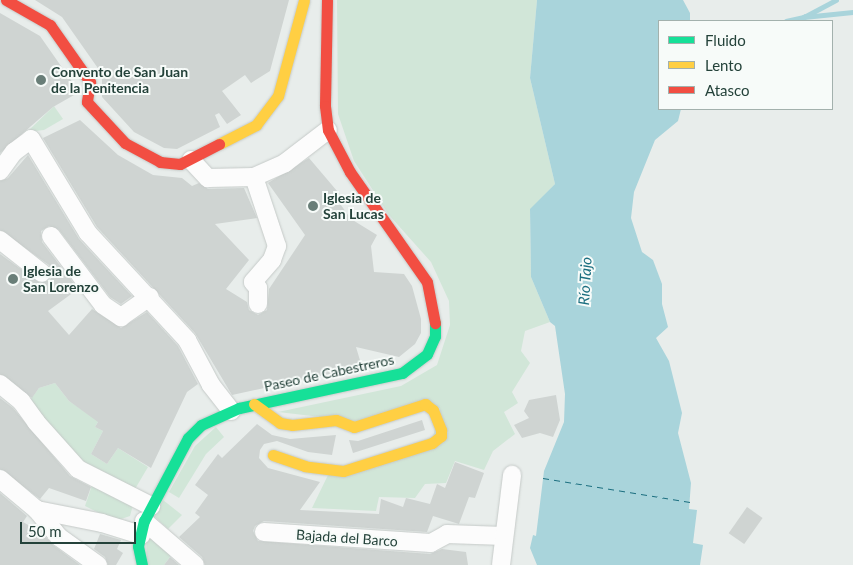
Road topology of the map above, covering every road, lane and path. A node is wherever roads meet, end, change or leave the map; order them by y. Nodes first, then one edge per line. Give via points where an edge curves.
1 (6, 0) edge
2 (304, 0) edge
3 (327, 0) edge
4 (328, 130) junction
5 (191, 160) junction
6 (0, 171) edge
7 (254, 177) junction
8 (51, 236) dead end
9 (0, 240) edge
10 (42, 273) dead end
11 (150, 297) junction
12 (258, 304) dead end
13 (0, 384) edge
14 (254, 404) junction
15 (230, 411) junction
16 (273, 456) dead end
17 (512, 475) dead end
18 (0, 478) edge
19 (37, 510) junction
20 (145, 520) junction
21 (264, 532) dead end
22 (504, 536) junction
23 (98, 565) edge
24 (142, 565) edge
25 (195, 565) edge
26 (501, 565) edge

1 - 5 street via 50,25 90,82 87,102 125,143 160,162 180,164
2 - 5 street via 278,96 272,106 256,124
3 - 4 street, Paseo de Cabestreros via 325,106
4 - 7 street via 285,163
4 - 14 street, Paseo de Cabestreros via 350,172 427,282 435,310 435,336 427,354 402,373
5 - 7 street via 208,178
6 - 11 street via 14,152 31,139 88,234
7 - 12 street via 277,246 272,260 253,282 258,288
8 - 11 street via 103,305 121,317
9 - 10 street
11 - 15 street via 187,340 206,377
13 - 20 street via 21,401 78,469
14 - 15 street, Paseo de Cabestreros
14 - 16 street via 280,423 292,425 336,420 354,427 425,404 437,417 441,430 437,440 343,471 306,466
15 - 20 street, Paseo de Cabestreros via 201,425 188,438
17 - 22 street
18 - 19 street
19 - 20 street via 102,523
19 - 23 street via 59,538
20 - 24 street via 138,546
20 - 25 street
21 - 22 street, Bajada del Barco via 431,544 447,534
22 - 26 street

